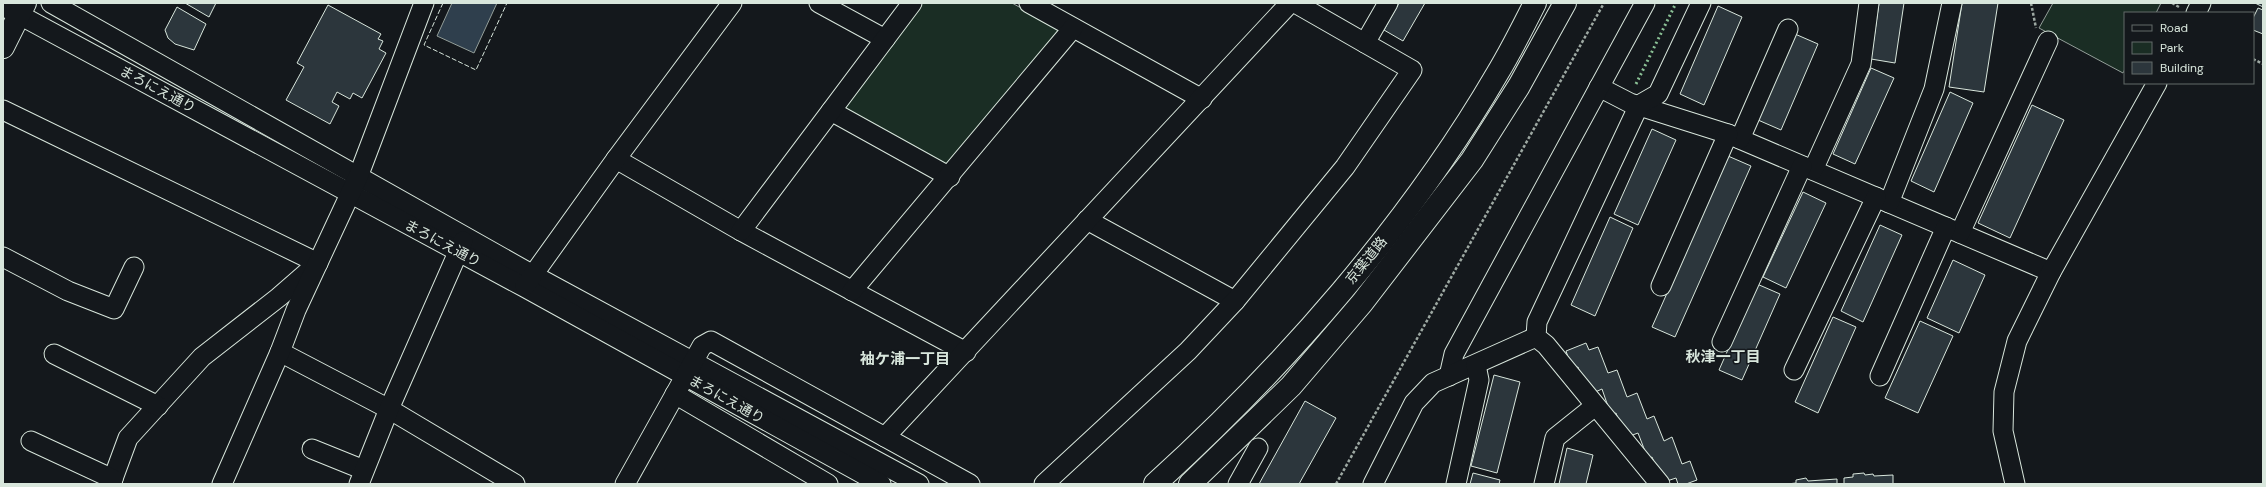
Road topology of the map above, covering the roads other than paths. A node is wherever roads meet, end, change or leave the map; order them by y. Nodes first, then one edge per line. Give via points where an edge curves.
1 (51, 3) edge
2 (424, 3) edge
3 (732, 3) edge
4 (819, 3) edge
5 (912, 3) edge
6 (1029, 3) edge
7 (1290, 3) edge
8 (1295, 3) edge
9 (1388, 3) edge
10 (1535, 3) edge
11 (1565, 3) edge
12 (1645, 3) edge
13 (1701, 3) edge
14 (1870, 3) edge
15 (1952, 3) edge
16 (2201, 3) edge
17 (16, 8) edge
18 (2196, 12) edge
19 (1073, 28) junction
20 (1788, 29) dead end
21 (885, 39) junction
22 (2048, 41) road end
23 (1365, 44) junction
24 (3, 46) edge
25 (2156, 84) edge
26 (1600, 87) junction
27 (1202, 99) junction
28 (1639, 105) junction
29 (3, 110) edge
30 (831, 111) junction
31 (1734, 136) junction
32 (616, 159) junction
33 (1807, 168) junction
34 (950, 177) junction
35 (354, 185) junction
36 (1883, 200) junction
37 (1087, 220) junction
38 (1953, 230) junction
39 (741, 231) junction
40 (462, 244) junction
41 (3, 257) edge
42 (318, 263) junction
43 (134, 267) dead end
44 (2051, 272) junction
45 (529, 281) junction
46 (1661, 286) dead end
47 (852, 291) junction
48 (279, 297) junction
49 (1235, 301) junction
50 (296, 310) junction
51 (1536, 337) junction
52 (1722, 342) dead end
53 (280, 352) junction
54 (966, 352) junction
55 (54, 354) dead end
56 (1476, 365) junction
57 (689, 369) junction
58 (1794, 370) dead end
59 (1449, 376) junction
60 (1880, 376) dead end
61 (675, 394) junction
62 (158, 406) junction
63 (1595, 406) junction
64 (389, 409) junction
65 (885, 437) junction
66 (31, 441) dead end
67 (1258, 448) dead end
68 (312, 449) dead end
69 (362, 477) edge
70 (112, 481) edge
71 (228, 482) edge
72 (515, 484) edge
73 (625, 484) edge
74 (828, 484) edge
75 (881, 484) edge
76 (919, 484) edge
77 (970, 484) edge
78 (1044, 484) edge
79 (1156, 484) edge
80 (1190, 484) edge
81 (1238, 484) edge
82 (1373, 484) edge
83 (1456, 484) edge
84 (1544, 484) edge
85 (1660, 484) edge
86 (2014, 484) edge

1 - 35 street, まろにえ通り
2 - 35 street
3 - 32 street
4 - 21 street
5 - 21 street
6 - 19 street
7 - 27 street
8 - 23 street
9 - 23 street
10 - 79 highway, 京葉道路 via 1497,74 1455,140 1402,215 1340,292 1269,373 1215,430
11 - 80 highway, 京葉道路 via 1519,86 1472,160 1362,303 1291,386
12 - 26 street
13 - 28 street via 1658,94
14 - 33 street via 1862,64
15 - 36 street via 1934,89
16 - 18 street
17 - 24 highway
17 - 35 street, まろにえ通り
19 - 27 street
19 - 34 street
20 - 31 street
21 - 30 street
22 - 38 street
23 - 49 street via 1412,70 1345,167
25 - 44 street
26 - 28 street
26 - 59 street via 1454,354
27 - 37 street
28 - 31 street
28 - 51 street via 1537,322
29 - 42 street
30 - 34 street
30 - 39 street
31 - 33 street
31 - 46 street
32 - 39 street
32 - 45 street
33 - 36 street
33 - 52 street
34 - 47 street
35 - 40 street, まろにえ通り
35 - 42 street
36 - 38 street
36 - 58 street
37 - 49 street
37 - 54 street
38 - 44 street
38 - 60 street
39 - 47 street
40 - 45 street, まろにえ通り
40 - 64 street
41 - 43 street via 68,291 114,309
42 - 48 street
42 - 50 street
44 - 86 street via 2017,341 2004,392 2003,431
45 - 57 street, まろにえ通り
47 - 54 street
48 - 50 street
48 - 62 street via 202,356
49 - 78 street via 1188,351
50 - 53 street
51 - 56 street
51 - 63 street
53 - 64 street
53 - 71 street
54 - 65 street
55 - 62 street
56 - 59 street
56 - 83 street via 1479,380
57 - 61 street
57 - 65 street via 702,346 711,342
57 - 75 street, まろにえ通り
57 - 76 street, まろにえ通り
59 - 82 street via 1433,383 1414,403
61 - 73 street
61 - 74 street
62 - 70 street via 128,438
63 - 84 street via 1555,438
63 - 85 street
64 - 69 street
64 - 72 street
65 - 77 street
66 - 70 street
67 - 81 street
68 - 69 street

